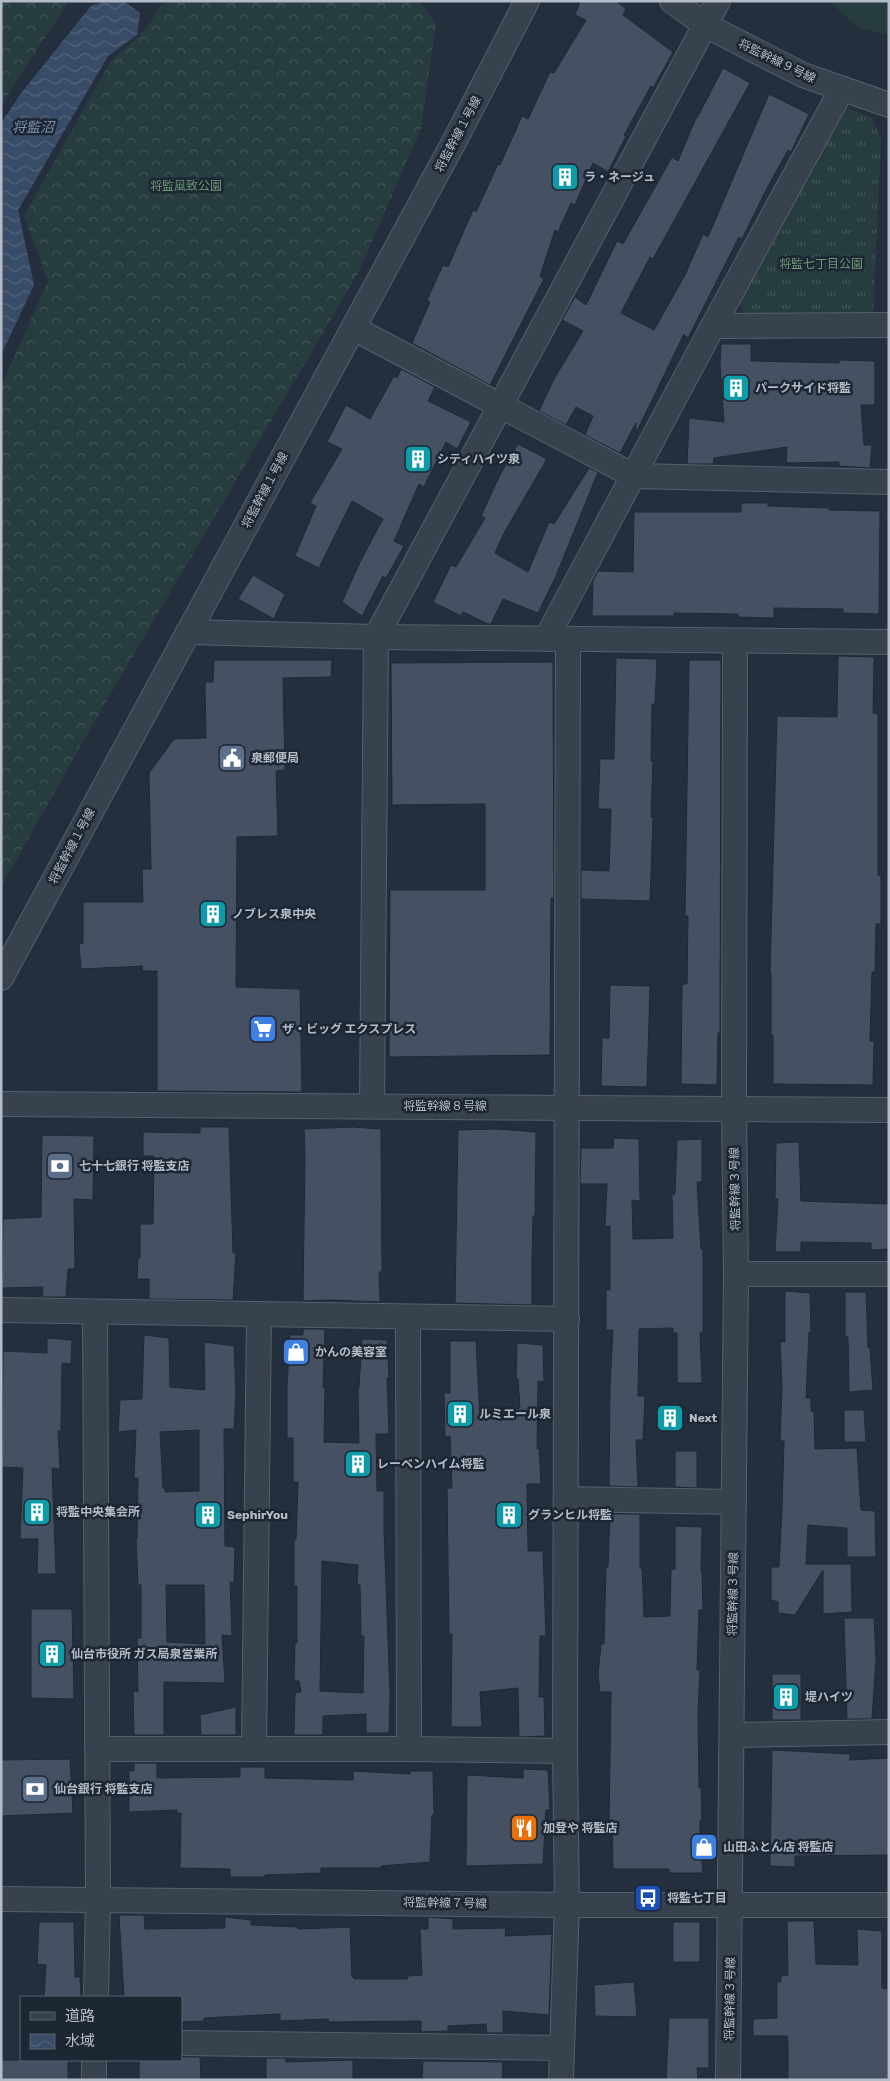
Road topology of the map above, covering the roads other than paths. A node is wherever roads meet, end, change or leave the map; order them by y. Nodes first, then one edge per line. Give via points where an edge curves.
1 (527, 1) edge
2 (672, 1) edge
3 (718, 1) edge
4 (705, 25) junction
5 (842, 89) junction
6 (889, 105) edge
7 (889, 325) edge
8 (713, 326) junction
9 (353, 328) junction
10 (501, 406) junction
11 (634, 476) junction
12 (889, 482) edge
13 (188, 632) junction
14 (376, 638) junction
15 (557, 639) junction
16 (735, 641) junction
17 (889, 642) edge
18 (1, 978) edge
19 (1, 1104) edge
20 (372, 1105) junction
21 (567, 1106) junction
22 (734, 1109) junction
23 (889, 1110) edge
24 (736, 1274) junction
25 (889, 1274) edge
26 (1, 1310) edge
27 (95, 1312) junction
28 (259, 1314) junction
29 (408, 1317) junction
30 (567, 1319) junction
31 (566, 1499) junction
32 (734, 1502) junction
33 (889, 1732) edge
34 (732, 1735) junction
35 (409, 1748) junction
36 (98, 1749) junction
37 (254, 1749) junction
38 (565, 1751) junction
39 (1, 1899) edge
40 (98, 1900) junction
41 (731, 1904) junction
42 (567, 1905) junction
43 (889, 1905) edge
44 (96, 1996) edge
45 (182, 2043) edge
46 (562, 2048) junction
47 (94, 2061) edge
48 (94, 2080) edge
49 (561, 2080) edge
50 (728, 2080) edge

1 - 9 street, 将監幹線１号線
2 - 4 street, 将監幹線９号線
3 - 4 street
4 - 5 street, 将監幹線９号線 via 803,75
4 - 10 street
5 - 6 street, 将監幹線９号線
5 - 8 street
7 - 8 street
8 - 11 street
9 - 10 street
9 - 13 street, 将監幹線１号線
10 - 11 street
10 - 14 street
11 - 12 street
11 - 15 street
13 - 14 street
13 - 18 street, 将監幹線１号線
14 - 15 street
14 - 20 street
15 - 16 street
15 - 21 street
16 - 17 street
16 - 22 street, 将監幹線３号線
19 - 20 street, 将監幹線８号線
20 - 21 street, 将監幹線８号線
21 - 22 street, 将監幹線８号線
21 - 30 street
22 - 23 street, 将監幹線８号線
22 - 24 street, 将監幹線３号線
24 - 25 street
24 - 32 street, 将監幹線３号線
26 - 27 street
27 - 28 street
27 - 36 street
28 - 29 street
28 - 37 street
29 - 30 street
29 - 35 street
30 - 31 street
31 - 32 street
31 - 38 street
32 - 34 street, 将監幹線３号線
33 - 34 street
34 - 41 street, 将監幹線３号線
35 - 37 street
35 - 38 street
36 - 37 street
36 - 40 street
38 - 42 street
39 - 40 street, 将監幹線７号線
40 - 42 street, 将監幹線７号線
40 - 44 street
41 - 42 street, 将監幹線７号線
41 - 43 street, 将監幹線７号線
41 - 50 street, 将監幹線３号線
42 - 46 street
45 - 46 street
46 - 49 street
47 - 48 street

